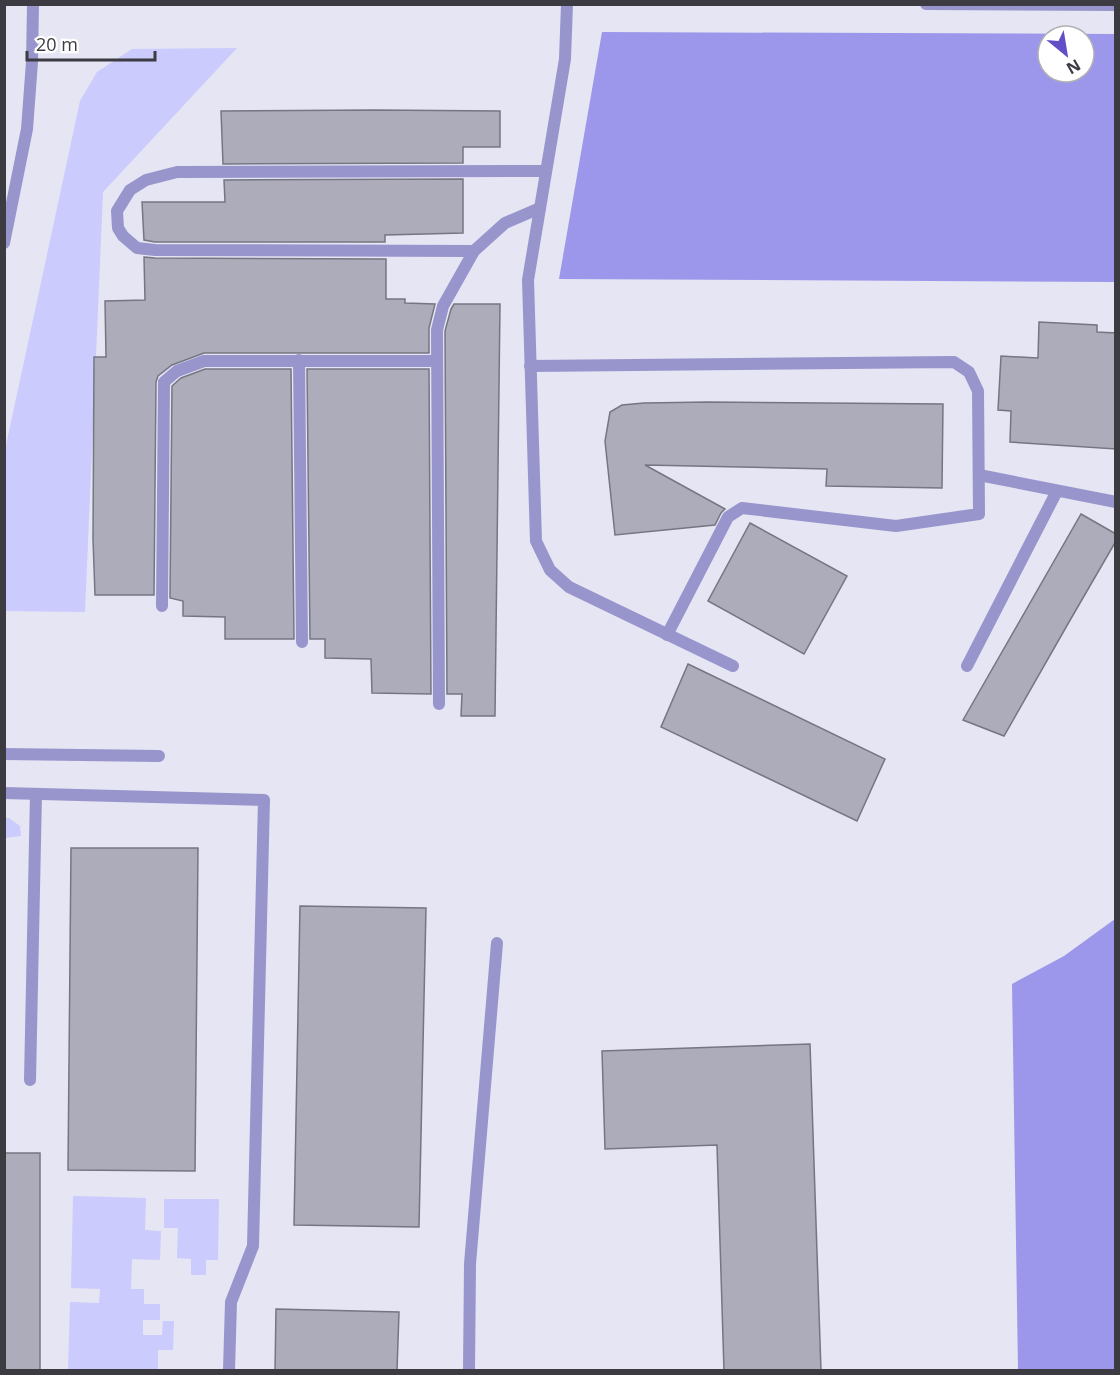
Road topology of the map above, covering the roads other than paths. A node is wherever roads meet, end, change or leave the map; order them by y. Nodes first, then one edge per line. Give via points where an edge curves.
1 (33, 4) edge
2 (567, 4) edge
3 (926, 4) edge
4 (1105, 5) edge
5 (1116, 5) edge
6 (546, 171) junction
7 (540, 208) junction
8 (4, 243) edge
9 (474, 251) junction
10 (300, 360) junction
11 (437, 361) junction
12 (530, 366) junction
13 (979, 475) junction
14 (1057, 491) junction
15 (1116, 502) edge
16 (162, 606) dead end
17 (667, 635) junction
18 (302, 642) dead end
19 (733, 666) dead end
20 (967, 666) dead end
21 (440, 704) dead end
22 (4, 754) edge
23 (159, 756) dead end
24 (4, 794) edge
25 (36, 794) junction
26 (496, 943) dead end
27 (30, 1080) dead end
28 (229, 1371) edge
29 (470, 1371) edge

1 - 8 street via 27,129
2 - 6 street via 565,59
3 - 4 street
4 - 5 street
6 - 7 street
6 - 9 street via 177,172 146,180 130,190 117,211 118,228 137,248
7 - 9 street via 505,223
7 - 12 street via 528,280
9 - 11 street via 443,306 437,330
10 - 11 street
10 - 16 street via 204,361 177,371 164,382
10 - 18 street
11 - 21 street
12 - 13 street via 954,362 969,372 978,391
12 - 17 street via 536,541 550,570 569,588
13 - 14 street
13 - 17 street via 979,514 896,526 741,508 728,517
14 - 15 street
14 - 20 street
17 - 19 street
22 - 23 street
24 - 25 street
25 - 27 street
25 - 28 street via 264,800 253,1246 231,1302
26 - 29 street via 470,1264

